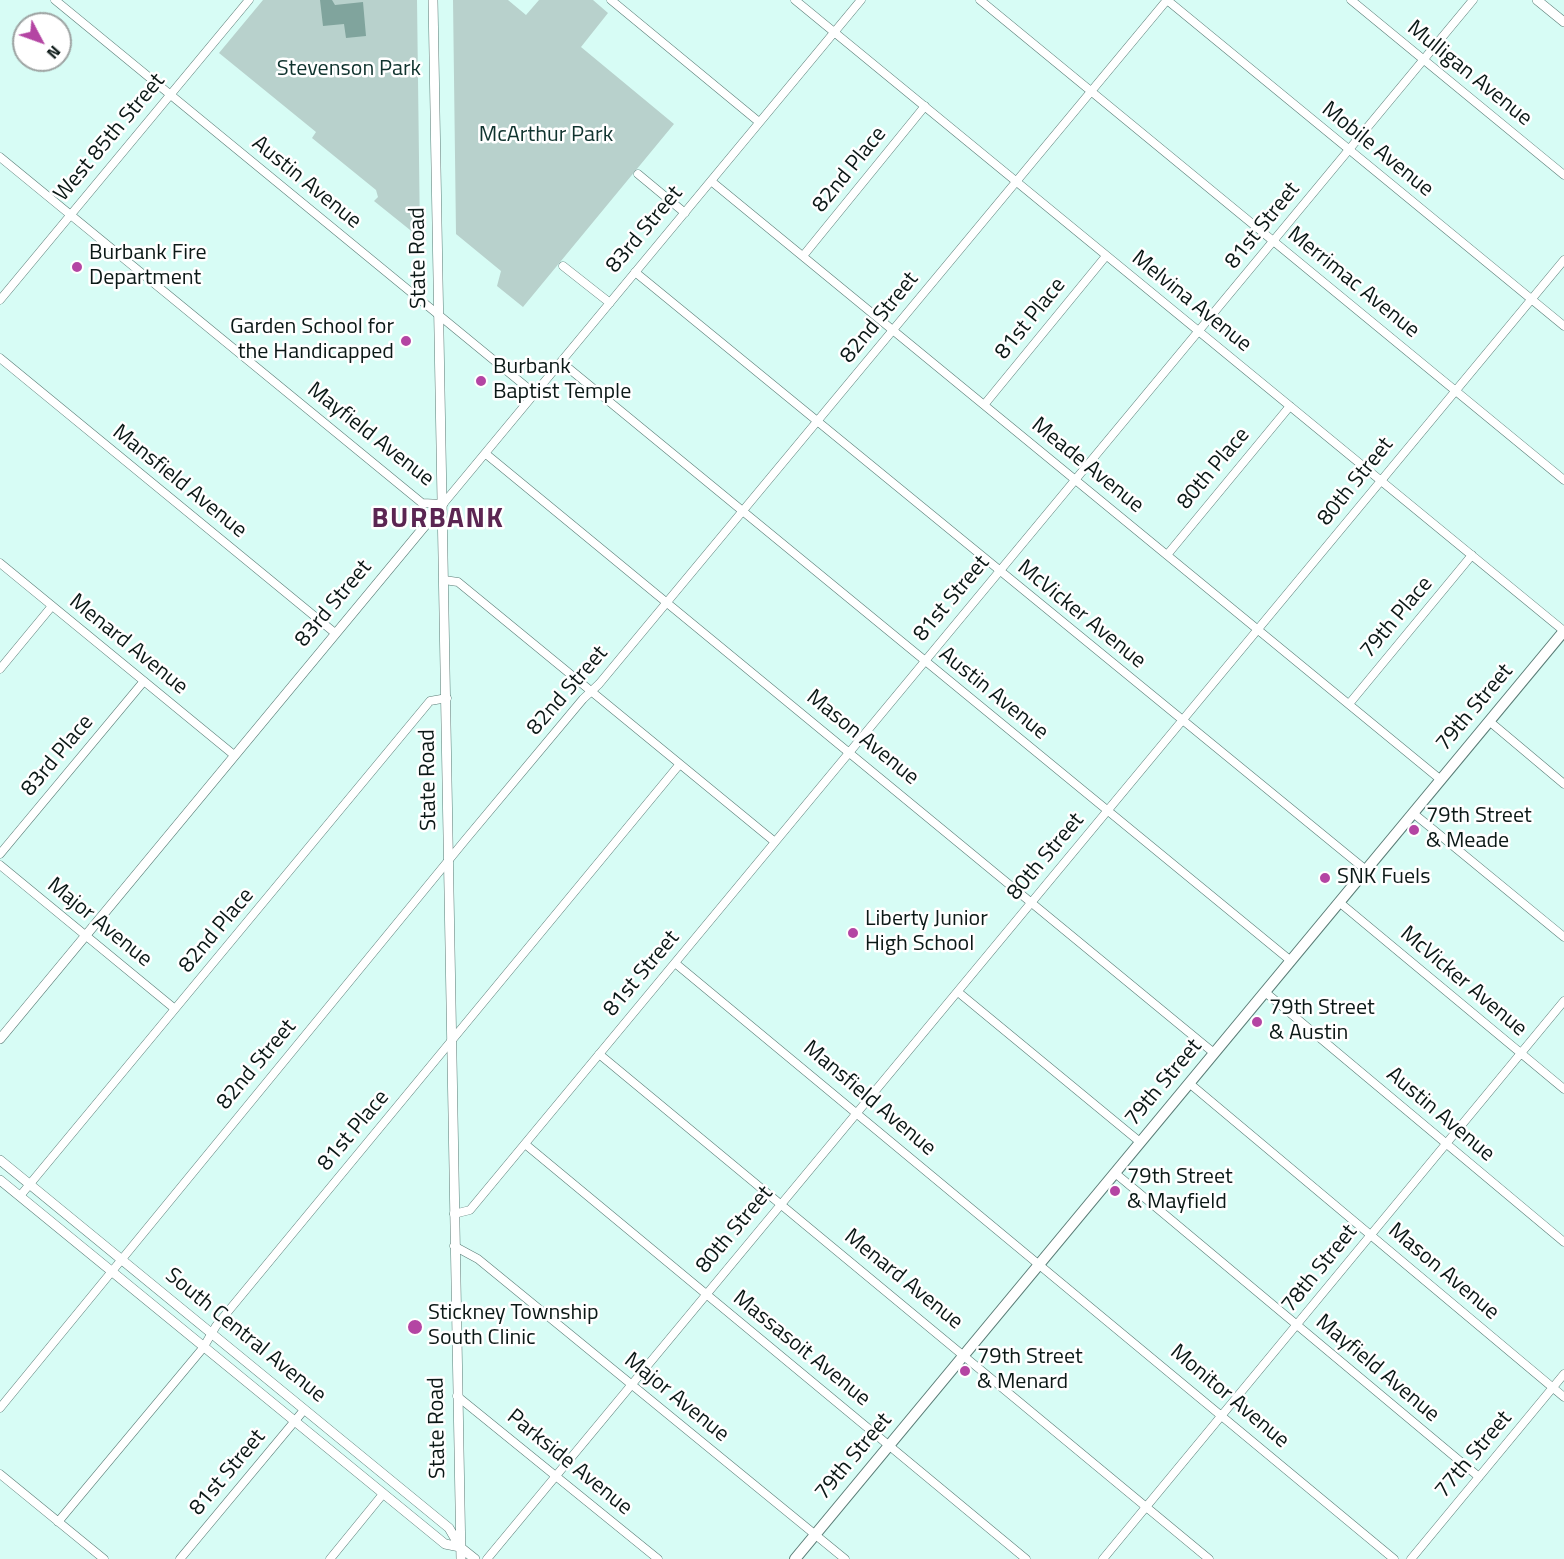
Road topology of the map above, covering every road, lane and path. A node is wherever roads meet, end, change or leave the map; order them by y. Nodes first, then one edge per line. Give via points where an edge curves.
1 (55, 0) edge
2 (433, 0) edge
3 (611, 0) edge
4 (795, 0) edge
5 (861, 0) edge
6 (980, 0) edge
7 (1167, 0) edge
8 (1351, 0) edge
9 (1473, 0) edge
10 (1537, 0) edge
11 (245, 1) edge
12 (1564, 22) edge
13 (834, 32) junction
14 (1424, 59) junction
15 (1091, 92) junction
16 (170, 94) junction
17 (925, 106) junction
18 (759, 123) junction
19 (1348, 150) junction
20 (0, 157) edge
21 (638, 174) dead end
22 (1564, 175) edge
23 (711, 181) junction
24 (1016, 181) junction
25 (685, 213) junction
26 (70, 215) junction
27 (1274, 241) junction
28 (803, 256) junction
29 (1106, 256) junction
30 (1564, 260) edge
31 (563, 266) dead end
32 (635, 272) junction
33 (1532, 299) junction
34 (0, 300) edge
35 (610, 303) junction
36 (440, 316) junction
37 (1564, 326) edge
38 (893, 330) junction
39 (1199, 330) junction
40 (0, 358) edge
41 (561, 362) junction
42 (1455, 391) junction
43 (535, 394) junction
44 (984, 405) junction
45 (1290, 406) junction
46 (818, 421) junction
47 (486, 454) junction
48 (1075, 479) junction
49 (1381, 480) junction
50 (1564, 480) edge
51 (442, 504) junction
52 (743, 512) junction
53 (1167, 555) junction
54 (1472, 555) junction
55 (0, 563) edge
56 (998, 571) junction
57 (444, 580) junction
58 (668, 602) junction
59 (52, 606) junction
60 (1258, 629) junction
61 (1564, 631) edge
62 (335, 633) junction
63 (924, 661) junction
64 (0, 669) edge
65 (144, 681) junction
66 (591, 692) junction
67 (447, 698) junction
68 (1349, 704) junction
69 (1183, 720) junction
70 (1489, 722) junction
71 (849, 752) junction
72 (234, 755) junction
73 (680, 765) junction
74 (1441, 780) junction
75 (1564, 784) edge
76 (1107, 811) junction
77 (1413, 813) junction
78 (775, 842) junction
79 (0, 854) edge
80 (449, 860) junction
81 (0, 865) edge
82 (1366, 870) junction
83 (1033, 901) junction
84 (1339, 902) junction
85 (85, 936) junction
86 (1564, 937) edge
87 (1291, 961) junction
88 (675, 963) junction
89 (958, 992) junction
90 (1265, 992) junction
91 (1564, 1002) edge
92 (175, 1009) junction
93 (453, 1039) junction
94 (0, 1040) edge
95 (1214, 1053) junction
96 (1521, 1053) junction
97 (599, 1054) junction
98 (1189, 1083) junction
99 (1564, 1089) edge
100 (857, 1113) junction
101 (1140, 1142) junction
102 (525, 1144) junction
103 (1446, 1144) junction
104 (0, 1160) edge
105 (1114, 1173) junction
106 (0, 1180) edge
107 (30, 1184) junction
108 (20, 1196) junction
109 (780, 1203) junction
110 (454, 1214) junction
111 (1371, 1235) junction
112 (1564, 1242) edge
113 (454, 1246) junction
114 (120, 1259) junction
115 (1040, 1263) junction
116 (112, 1272) junction
117 (706, 1294) junction
118 (1297, 1325) junction
119 (211, 1334) junction
120 (202, 1348) junction
121 (964, 1354) junction
122 (1564, 1374) edge
123 (632, 1385) junction
124 (1553, 1387) junction
125 (457, 1396) junction
126 (1564, 1396) edge
127 (0, 1408) edge
128 (304, 1410) junction
129 (1222, 1415) junction
130 (295, 1422) junction
131 (890, 1445) junction
132 (0, 1474) edge
133 (556, 1476) junction
134 (1479, 1477) junction
135 (383, 1494) junction
136 (1146, 1506) junction
137 (58, 1522) junction
138 (815, 1534) junction
139 (460, 1547) junction
140 (104, 1559) edge
141 (180, 1559) edge
142 (330, 1559) edge
143 (460, 1559) edge
144 (475, 1559) edge
145 (487, 1559) edge
146 (658, 1559) edge
147 (795, 1559) edge
148 (845, 1559) edge
149 (1026, 1559) edge
150 (1103, 1559) edge
151 (1209, 1559) edge
152 (1394, 1559) edge
153 (1411, 1559) edge

1 - 16 street, Austin Avenue
2 - 36 street, State Road
3 - 18 street
4 - 13 street, Melvina Avenue
5 - 13 street, 83rd Street
6 - 15 street, Merrimac Avenue
7 - 15 street, 82nd Street
7 - 19 street, Mobile Avenue
8 - 14 street, Mulligan Avenue
9 - 14 street, 81st Street
10 - 12 street
11 - 16 street, West 85th Street
13 - 17 street, Melvina Avenue
13 - 18 street, 83rd Street
14 - 19 street, 81st Street
14 - 22 street, Mulligan Avenue
15 - 24 street, 82nd Street
15 - 27 street, Merrimac Avenue
16 - 26 street, West 85th Street
16 - 36 street, Austin Avenue
17 - 24 street, Melvina Avenue
17 - 28 street, 82nd Place
18 - 23 street, 83rd Street
19 - 27 street, 81st Street
19 - 33 street, Mobile Avenue
20 - 26 street, Mayfield Avenue
21 - 25 street
23 - 25 street, 83rd Street
23 - 28 street, Meade Avenue
24 - 29 street, Melvina Avenue
24 - 38 street, 82nd Street
25 - 32 street, 83rd Street
26 - 34 street, West 85th Street
26 - 51 street, Mayfield Avenue via 422,503
27 - 39 street, 81st Street
27 - 42 street, Merrimac Avenue
28 - 38 street, Meade Avenue
29 - 39 street, Melvina Avenue
29 - 44 street, 81st Place
30 - 33 street, 80th Street
31 - 35 street
32 - 35 street, 83rd Street
32 - 46 street, McVicker Avenue
33 - 37 street, Mobile Avenue
33 - 42 street, 80th Street
35 - 41 street, 83rd Street
36 - 43 street, Austin Avenue
36 - 51 street, State Road
38 - 44 street, Meade Avenue
38 - 46 street, 82nd Street
39 - 45 street, Melvina Avenue
39 - 48 street, 81st Street
40 - 62 street, Mansfield Avenue
41 - 43 street, 83rd Street
41 - 52 street, Austin Avenue
42 - 49 street, 80th Street
42 - 50 street, Merrimac Avenue
43 - 47 street, 83rd Street
44 - 48 street, Meade Avenue
45 - 49 street, Melvina Avenue
45 - 53 street, 80th Place
46 - 52 street, 82nd Street
46 - 56 street, McVicker Avenue
47 - 51 street, 83rd Street
47 - 58 street, Mason Avenue
48 - 53 street, Meade Avenue
48 - 56 street, 81st Street
49 - 54 street, Melvina Avenue
49 - 60 street, 80th Street
51 - 57 street, State Road
51 - 62 street, 83rd Street
52 - 58 street, 82nd Street
52 - 63 street, Austin Avenue
53 - 60 street, Meade Avenue
54 - 61 street, Melvina Avenue
54 - 68 street, 79th Place
55 - 59 street, Menard Avenue
56 - 63 street, 81st Street
56 - 69 street, McVicker Avenue
57 - 66 street via 458,582
57 - 67 street, State Road
58 - 66 street, 82nd Street
58 - 71 street, Mason Avenue
59 - 64 street
59 - 65 street, Menard Avenue
60 - 68 street, Meade Avenue
60 - 69 street, 80th Street
61 - 70 main road, 79th Street
62 - 72 street, 83rd Street
63 - 71 street, 81st Street
63 - 76 street, Austin Avenue
65 - 72 street, Menard Avenue
65 - 79 street, 83rd Place
66 - 73 street
66 - 80 street, 82nd Street
67 - 80 street, State Road
67 - 92 street, 82nd Place via 430,701
68 - 74 street, Meade Avenue
69 - 76 street, 80th Street
69 - 82 street, McVicker Avenue
70 - 74 main road, 79th Street
70 - 75 street
71 - 78 street, 81st Street
71 - 83 street, Mason Avenue
72 - 85 street, 83rd Street
73 - 78 street
73 - 93 street, 81st Place
74 - 77 main road, 79th Street
76 - 83 street, 80th Street
76 - 87 street, Austin Avenue
77 - 82 main road, 79th Street
77 - 86 street
78 - 88 street, 81st Street
80 - 93 street, State Road
80 - 114 street, 82nd Street
81 - 85 street, Major Avenue
82 - 84 main road, 79th Street
83 - 89 street, 80th Street
83 - 95 street, Mason Avenue
84 - 87 main road, 79th Street
84 - 96 street, McVicker Avenue
85 - 92 street, Major Avenue
85 - 94 street, 83rd Street
87 - 90 main road, 79th Street
88 - 97 street, 81st Street
88 - 100 street, Mansfield Avenue
89 - 100 street, 80th Street
89 - 101 street
90 - 95 main road, 79th Street
90 - 103 street, Austin Avenue
91 - 96 street, 78th Street
92 - 107 street, 82nd Place
93 - 110 street, State Road
93 - 119 street, 81st Place
95 - 98 main road, 79th Street
96 - 99 street, McVicker Avenue
96 - 103 street, 78th Street
97 - 102 street, 81st Street
97 - 109 street, Menard Avenue
98 - 101 main road, 79th Street
98 - 111 street, Mason Avenue
100 - 109 street, 80th Street
100 - 115 street, Mansfield Avenue
101 - 105 main road, 79th Street
102 - 110 street, 81st Street via 470,1210
102 - 117 street, Massasoit Avenue
103 - 111 street, 78th Street
103 - 112 street, Austin Avenue
104 - 107 street, South Central Avenue
105 - 115 main road, 79th Street
105 - 118 street, Mayfield Avenue
106 - 108 street, South Central Avenue
107 - 108 street, 82nd Place
107 - 114 street, South Central Avenue
108 - 116 street, South Central Avenue
109 - 117 street, 80th Street
109 - 121 street, Menard Avenue
110 - 113 street, State Road
111 - 118 street, 78th Street
111 - 124 street, Mason Avenue
113 - 123 street, Major Avenue via 478,1259
113 - 125 street, State Road
114 - 116 street, 82nd Street
114 - 119 street, South Central Avenue
115 - 121 main road, 79th Street
115 - 129 street, Monitor Avenue
116 - 120 street, South Central Avenue
116 - 127 street, 82nd Street
117 - 123 street, 80th Street
117 - 131 street, Massasoit Avenue
118 - 129 street, 78th Street
118 - 134 street, Mayfield Avenue
119 - 120 street, 81st Place
119 - 128 street, South Central Avenue
120 - 130 street, South Central Avenue
120 - 137 street, 81st Place
121 - 131 main road, 79th Street
121 - 136 street, Menard Avenue
122 - 124 street, 77th Street
123 - 133 street, 80th Street
123 - 138 street, Major Avenue
124 - 126 street, Mason Avenue
124 - 134 street, 77th Street
125 - 133 street, Parkside Avenue
125 - 139 street, State Road
128 - 130 street, 81st Street
128 - 139 street, South Central Avenue via 449,1528
129 - 136 street, 78th Street
129 - 152 street, Monitor Avenue
130 - 135 street, South Central Avenue
130 - 141 street, 81st Street
131 - 138 main road, 79th Street
131 - 149 street, Massasoit Avenue
132 - 137 street
133 - 145 street, 80th Street
133 - 146 street, Parkside Avenue
134 - 153 street, 77th Street
135 - 139 street, South Central Avenue via 445,1544
135 - 142 street
136 - 150 street, 78th Street
136 - 151 street, Menard Avenue
137 - 140 street
138 - 147 main road, 79th Street
138 - 148 street, Major Avenue
139 - 143 street, State Road
139 - 144 street, South Central Avenue

